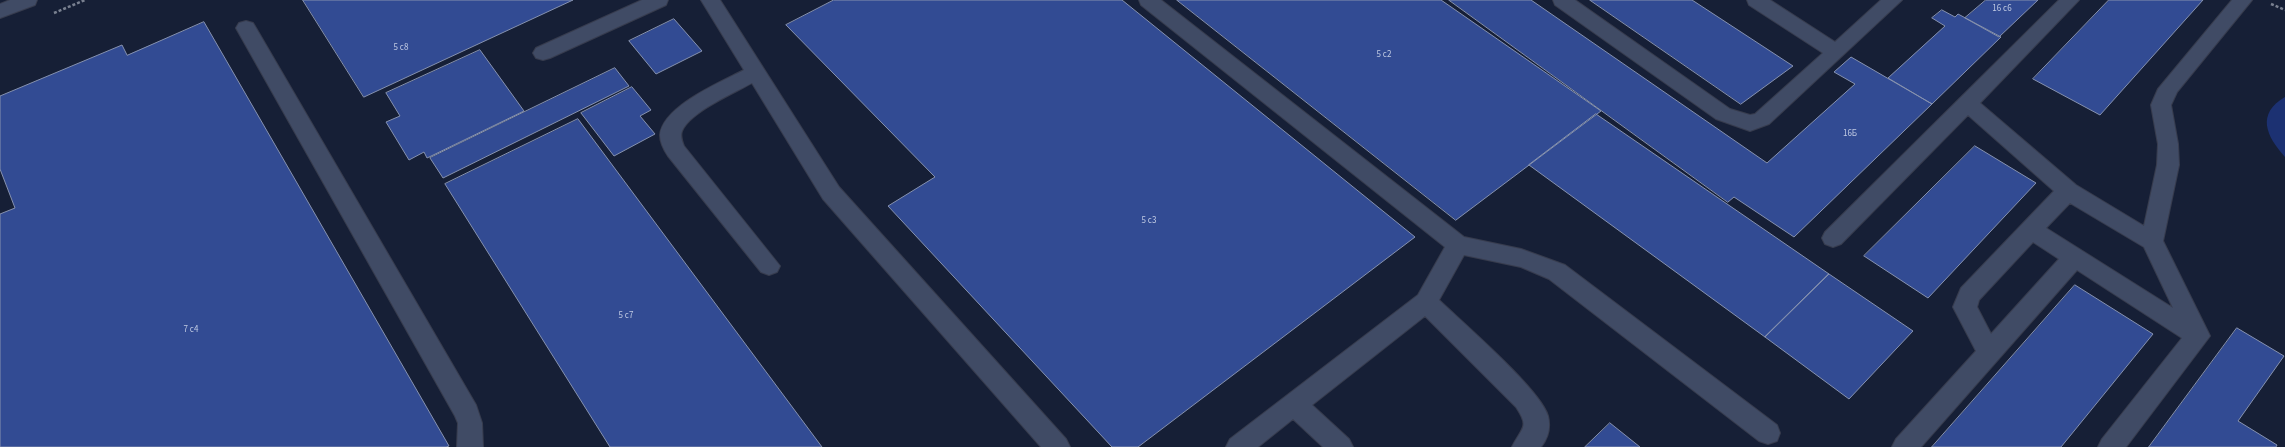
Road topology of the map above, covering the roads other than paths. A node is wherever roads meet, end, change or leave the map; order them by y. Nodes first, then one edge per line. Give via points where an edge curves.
1 (28, 0) edge
2 (659, 0) edge
3 (710, 0) edge
4 (1148, 0) edge
5 (1562, 0) edge
6 (1756, 0) edge
7 (1894, 0) edge
8 (2070, 0) edge
9 (2243, 0) edge
10 (0, 11) edge
11 (246, 28) dead end
12 (1836, 52) junction
13 (543, 54) dead end
14 (755, 73) junction
15 (1967, 103) junction
16 (2068, 191) junction
17 (2031, 230) junction
18 (1833, 238) dead end
19 (2152, 241) junction
20 (1458, 245) junction
21 (2074, 258) junction
22 (769, 266) dead end
23 (1426, 302) junction
24 (2198, 336) junction
25 (1989, 353) junction
26 (1294, 404) junction
27 (1768, 433) dead end
28 (470, 447) edge
29 (1057, 447) edge
30 (1239, 447) edge
31 (1340, 447) edge
32 (1525, 447) edge
33 (1905, 447) edge
34 (2111, 447) edge

1 - 10 street
2 - 13 street
3 - 14 street
4 - 20 street
5 - 12 street via 1723,114 1750,122 1762,119
6 - 12 street
7 - 12 street
8 - 15 street
9 - 19 street via 2168,89 2161,105 2168,144 2168,165
11 - 28 street via 467,413 470,423
14 - 22 street via 681,117 672,129 670,138 675,150
14 - 29 street via 831,193
15 - 16 street
15 - 18 street
16 - 17 street
16 - 19 street
17 - 21 street
17 - 25 street via 1969,294 1965,307
19 - 24 street
20 - 23 street
20 - 27 street via 1520,257 1538,262 1557,272
21 - 24 street
21 - 25 street
23 - 26 street
23 - 32 street via 1524,399 1536,416 1536,433
24 - 34 street
25 - 33 street
26 - 30 street
26 - 31 street

